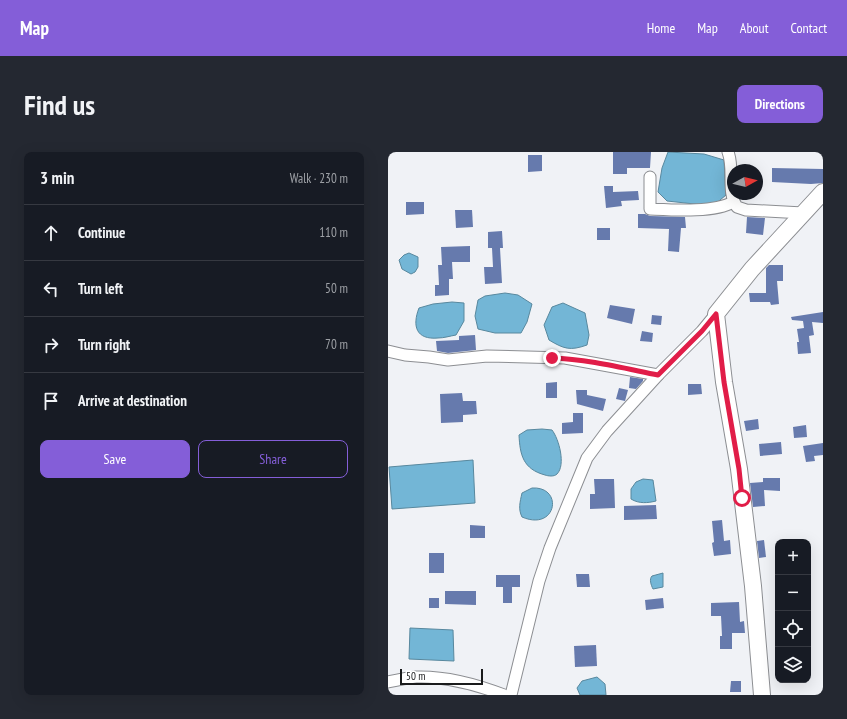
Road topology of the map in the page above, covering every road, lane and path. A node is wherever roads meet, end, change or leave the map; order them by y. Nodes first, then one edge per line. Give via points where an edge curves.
1 (728, 152) edge
2 (650, 177) dead end
3 (823, 192) edge
4 (733, 202) junction
5 (803, 213) junction
6 (716, 314) junction
7 (388, 351) edge
8 (658, 375) junction
9 (388, 682) edge
10 (504, 695) edge
11 (511, 695) edge
12 (762, 695) edge

1 - 4 street via 731,159
2 - 4 street via 650,209 697,210 727,206
3 - 5 street
4 - 5 street via 737,207 746,210
5 - 6 street via 752,269
6 - 8 street
6 - 12 street via 754,586
7 - 8 street via 448,360 487,356 565,358
8 - 11 street via 607,431 587,458 539,581
9 - 10 street via 416,677 451,680 484,687

